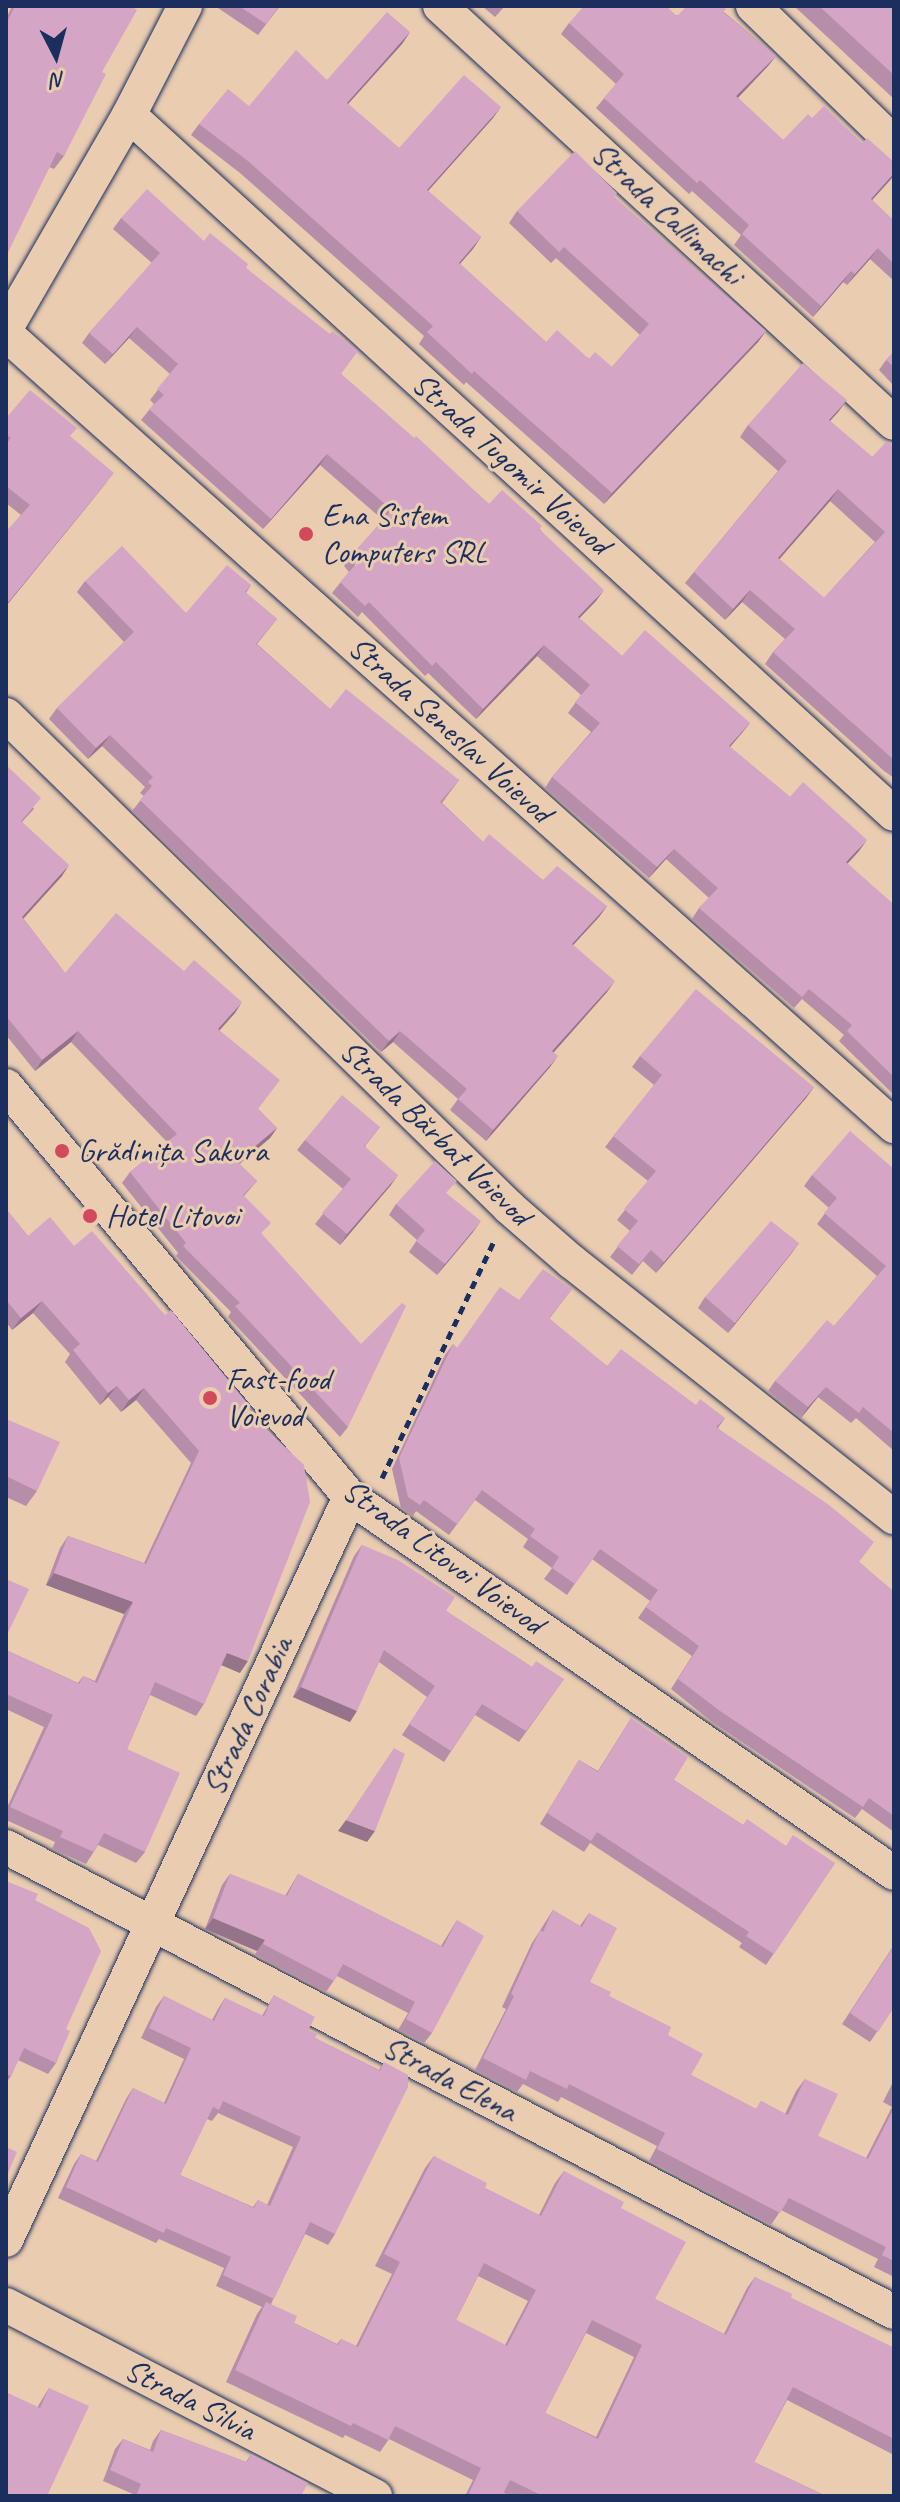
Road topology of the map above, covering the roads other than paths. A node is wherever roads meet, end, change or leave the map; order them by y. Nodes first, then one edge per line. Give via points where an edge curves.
1 (185, 6) edge
2 (440, 6) edge
3 (753, 6) edge
4 (129, 115) junction
5 (894, 143) edge
6 (6, 331) edge
7 (894, 423) edge
8 (6, 715) edge
9 (894, 814) edge
10 (6, 1086) edge
11 (894, 1126) edge
12 (350, 1497) junction
13 (894, 1517) edge
14 (6, 1847) edge
15 (894, 1873) edge
16 (152, 1922) junction
17 (6, 2240) edge
18 (6, 2305) edge
19 (894, 2312) edge
20 (375, 2496) edge

1 - 4 street
2 - 7 street, Strada Callimachi
3 - 5 street
4 - 6 street
4 - 9 street, Strada Tugomir Voievod
6 - 11 street, Strada Seneslav Voievod
8 - 13 street, Strada Bărbat Voievod via 510,1208
10 - 12 street, Strada Litovoi Voievod
12 - 15 street, Strada Litovoi Voievod
12 - 16 street, Strada Corabia
14 - 16 street, Strada Elena
16 - 17 street, Strada Corabia
16 - 19 street, Strada Elena
18 - 20 street, Strada Silvia

